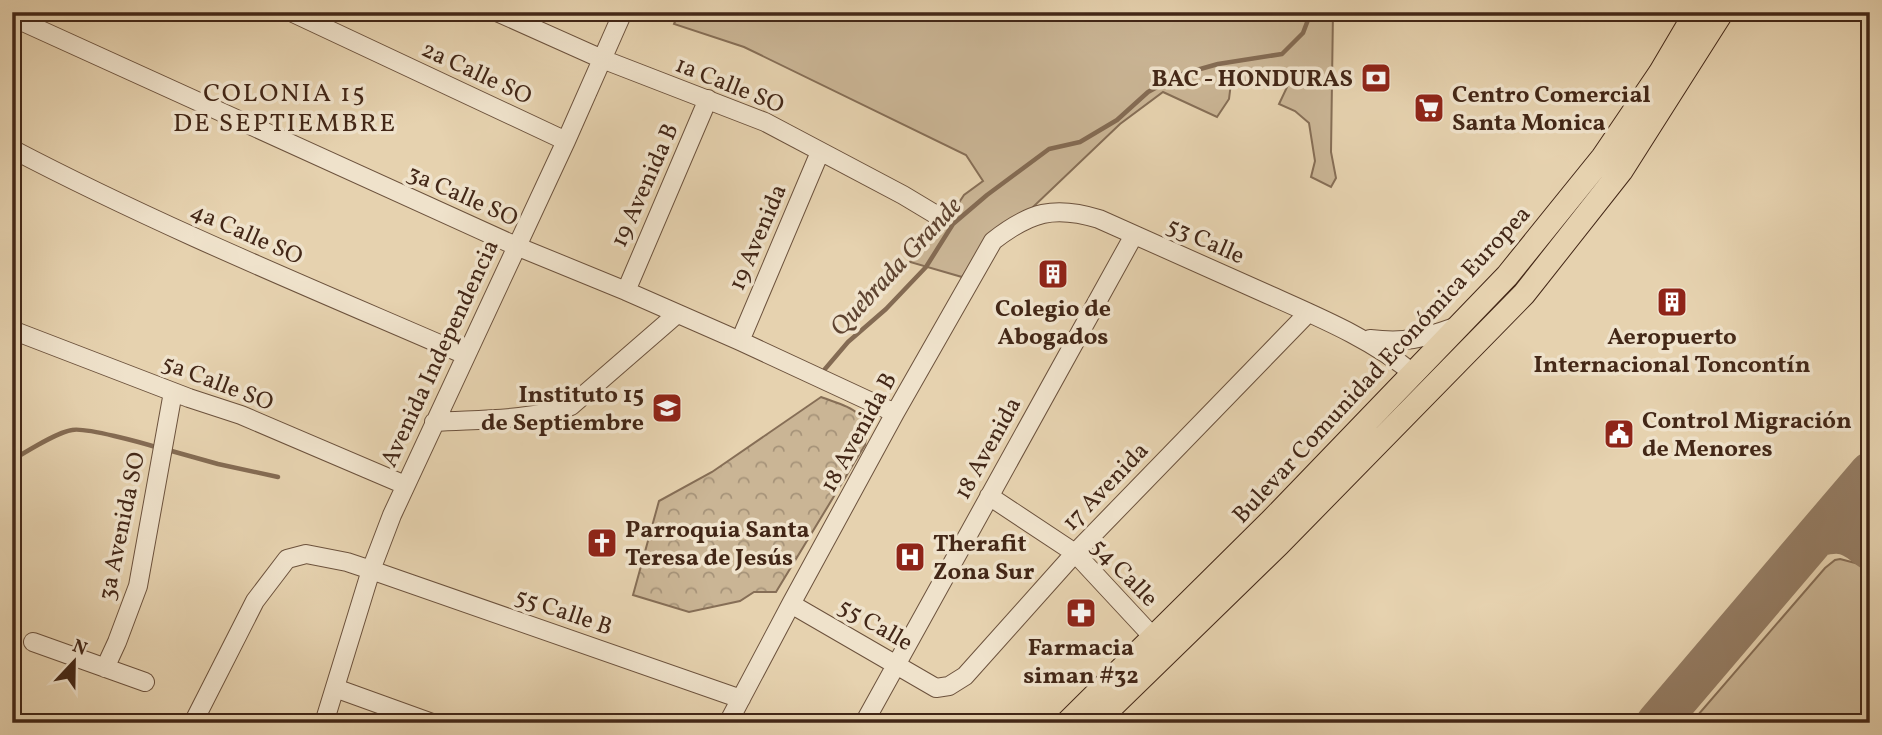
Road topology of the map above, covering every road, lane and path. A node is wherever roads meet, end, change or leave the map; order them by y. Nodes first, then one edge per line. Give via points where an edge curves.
1 (291, 12) edge
2 (496, 12) edge
3 (623, 12) edge
4 (1696, 12) edge
5 (1723, 12) edge
6 (12, 17) edge
7 (602, 59) junction
8 (708, 99) junction
9 (566, 141) junction
10 (12, 149) edge
11 (820, 152) junction
12 (938, 216) dead end
13 (1028, 218) joint
14 (1134, 234) junction
15 (516, 246) junction
16 (626, 291) junction
17 (1308, 313) junction
18 (677, 314) junction
19 (1460, 325) junction
20 (12, 330) edge
21 (1359, 337) junction
22 (740, 341) junction
23 (465, 355) junction
24 (1414, 374) junction
25 (173, 392) junction
26 (895, 413) junction
27 (434, 422) junction
28 (405, 485) junction
29 (989, 496) junction
30 (1074, 553) junction
31 (371, 570) junction
32 (791, 604) junction
33 (1154, 638) junction
34 (33, 642) dead end
35 (895, 664) junction
36 (105, 668) junction
37 (145, 682) dead end
38 (335, 688) junction
39 (936, 688) joint
40 (741, 699) junction
41 (193, 723) edge
42 (324, 723) edge
43 (432, 723) edge
44 (728, 723) edge
45 (864, 723) edge
46 (1067, 723) edge
47 (1095, 723) edge

1 - 9 street, 2a Calle SO
2 - 7 street, 1a Calle SO
3 - 7 street, Avenida Independencia
4 - 19 main road, Bulevar Comunidad Económica Europea via 1603,158 1507,276
5 - 47 main road, Bulevar Comunidad Económica Europea via 1621,171 1524,294 1279,544
6 - 15 street, 3a Calle SO
7 - 8 street, 1a Calle SO
7 - 9 street, Avenida Independencia
8 - 11 street, 1a Calle SO via 765,121
8 - 16 street, 19 Avenida B
9 - 15 street, Avenida Independencia
10 - 23 street, 4a Calle SO via 215,247
11 - 12 street, 1a Calle SO
11 - 22 street, 19 Avenida
13 - 14 street, 53 Calle via 1068,211
13 - 26 street, 18 Avenida B via 993,241
14 - 17 street, 53 Calle
14 - 29 street, 18 Avenida
15 - 16 street, 3a Calle SO
15 - 23 street, Avenida Independencia
16 - 18 street, 3a Calle SO
17 - 21 street, 53 Calle
17 - 30 street, 17 Avenida
18 - 22 street, 3a Calle SO
18 - 27 street via 571,406 520,416
19 - 21 street, 53 Calle via 1427,337 1393,341
19 - 24 main road, Bulevar Comunidad Económica Europea
20 - 25 street, 5a Calle SO
21 - 24 street, 53 Calle
22 - 26 street, 3a Calle SO
23 - 27 street, Avenida Independencia
24 - 33 main road, Bulevar Comunidad Económica Europea
25 - 28 street, 5a Calle SO via 241,415
25 - 36 street, 3a Avenida SO via 138,586
26 - 32 street, 18 Avenida B
27 - 28 street, Avenida Independencia
28 - 31 street, Avenida Independencia
29 - 30 street, 54 Calle
29 - 35 street, 18 Avenida
30 - 33 street, 54 Calle
30 - 39 street, 17 Avenida via 965,676
31 - 38 street, Avenida Independencia
31 - 40 street, 55 Calle B
31 - 41 street, 55 Calle B via 306,554 287,559 255,601
32 - 35 street, 55 Calle
32 - 40 street, 18 Avenida B
33 - 46 main road, Bulevar Comunidad Económica Europea
34 - 36 street
35 - 39 street, 55 Calle
35 - 45 street, 18 Avenida
36 - 37 street
38 - 42 street, Avenida Independencia
38 - 43 street
40 - 44 street, 18 Avenida B

